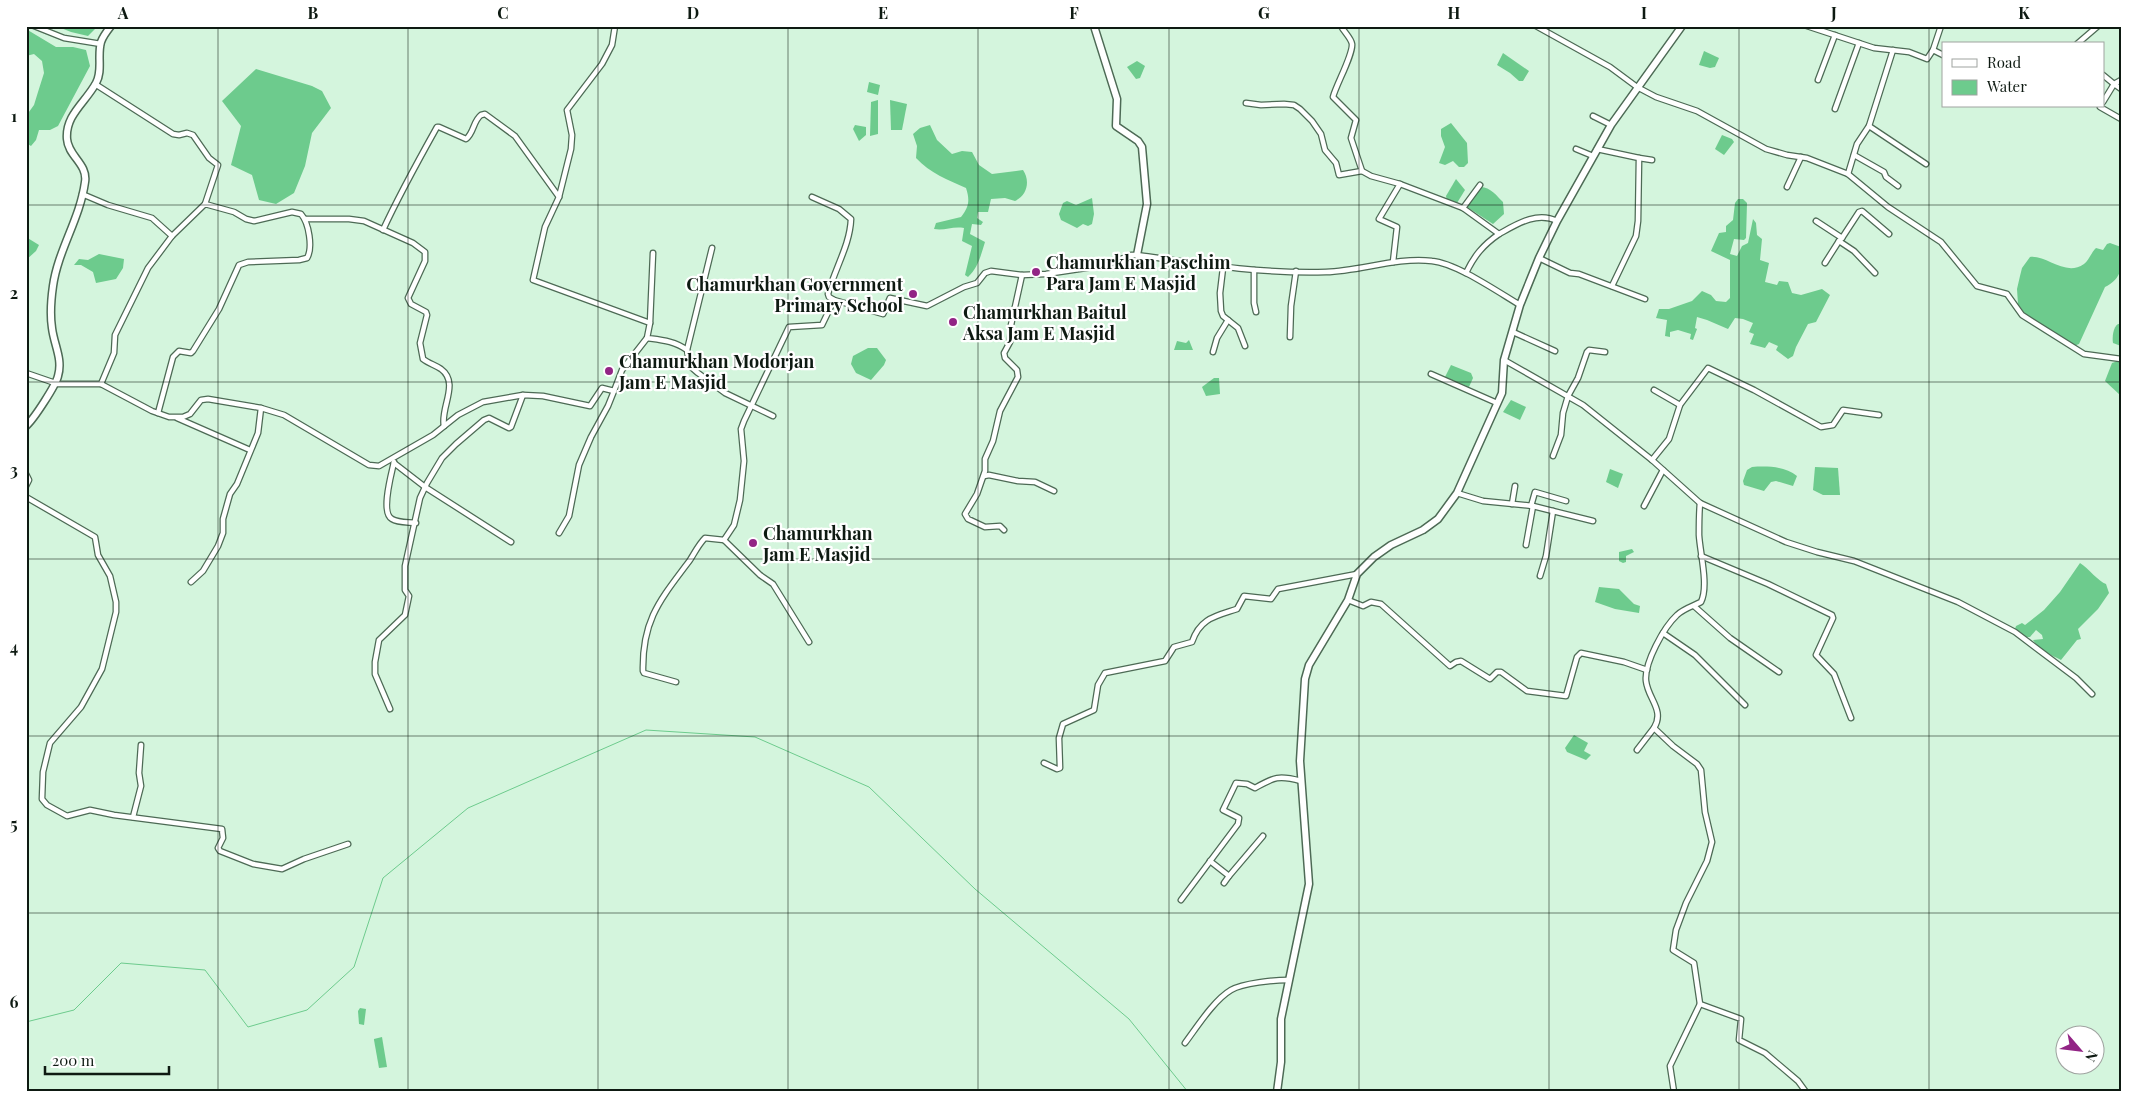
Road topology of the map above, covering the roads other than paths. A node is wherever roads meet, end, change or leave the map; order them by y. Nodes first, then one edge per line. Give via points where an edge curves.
1 (34, 26) edge
2 (111, 26) edge
3 (615, 26) edge
4 (1094, 26) edge
5 (1341, 26) edge
6 (1536, 26) edge
7 (1682, 26) edge
8 (1807, 26) edge
9 (1941, 26) edge
10 (2098, 26) edge
11 (1835, 35) junction
12 (2079, 42) edge
13 (1858, 43) junction
14 (100, 44) junction
15 (1893, 50) junction
16 (1933, 50) junction
17 (1942, 54) edge
18 (2104, 76) edge
19 (1818, 80) dead end
20 (2121, 80) edge
21 (96, 84) junction
22 (2114, 84) junction
23 (1637, 87) junction
24 (2121, 89) edge
25 (2104, 100) edge
26 (1246, 103) dead end
27 (2101, 108) edge
28 (1835, 109) dead end
29 (1593, 116) dead end
30 (2121, 119) edge
31 (1612, 125) junction
32 (1868, 126) junction
33 (1576, 149) dead end
34 (1597, 149) junction
35 (1854, 155) junction
36 (1593, 156) junction
37 (1801, 157) junction
38 (1639, 158) junction
39 (1652, 160) dead end
40 (1926, 164) dead end
41 (1362, 171) junction
42 (1848, 174) junction
43 (1400, 184) junction
44 (1480, 185) dead end
45 (1898, 186) dead end
46 (1787, 187) dead end
47 (82, 194) junction
48 (559, 197) junction
49 (812, 197) dead end
50 (205, 204) junction
51 (1463, 208) junction
52 (305, 219) junction
53 (1557, 221) junction
54 (1816, 221) dead end
55 (383, 230) junction
56 (1500, 234) junction
57 (1888, 234) dead end
58 (172, 236) junction
59 (1841, 239) junction
60 (712, 248) dead end
61 (653, 253) dead end
62 (1137, 255) junction
63 (1539, 258) junction
64 (1393, 262) junction
65 (1825, 264) dead end
66 (1223, 268) junction
67 (1254, 270) junction
68 (1296, 271) junction
69 (1875, 273) dead end
70 (1466, 274) junction
71 (1022, 275) junction
72 (1612, 286) junction
73 (1645, 299) dead end
74 (834, 300) junction
75 (1520, 305) junction
76 (1256, 312) dead end
77 (1228, 320) junction
78 (650, 322) junction
79 (1513, 332) junction
80 (1290, 337) dead end
81 (648, 338) junction
82 (1245, 346) dead end
83 (687, 350) junction
84 (1556, 351) dead end
85 (1213, 352) dead end
86 (1605, 352) dead end
87 (2121, 359) edge
88 (1504, 360) junction
89 (26, 373) edge
90 (1431, 374) dead end
91 (56, 383) junction
92 (102, 384) junction
93 (1654, 390) dead end
94 (614, 391) junction
95 (523, 395) junction
96 (1568, 396) junction
97 (1498, 403) junction
98 (1680, 405) junction
99 (752, 406) junction
100 (261, 408) junction
101 (158, 413) junction
102 (1879, 415) dead end
103 (773, 416) dead end
104 (176, 418) junction
105 (26, 426) edge
106 (444, 426) junction
107 (250, 450) junction
108 (1553, 456) dead end
109 (1652, 460) junction
110 (394, 461) junction
111 (1663, 470) junction
112 (26, 474) edge
113 (984, 476) junction
114 (26, 486) edge
115 (1515, 486) dead end
116 (425, 487) junction
117 (1054, 491) dead end
118 (1457, 493) junction
119 (26, 497) edge
120 (1566, 501) dead end
121 (1700, 503) junction
122 (1512, 504) junction
123 (1532, 506) junction
124 (1644, 506) dead end
125 (1553, 512) junction
126 (1593, 521) dead end
127 (416, 524) junction
128 (1004, 530) dead end
129 (559, 533) dead end
130 (724, 540) junction
131 (511, 542) dead end
132 (1526, 545) dead end
133 (1700, 556) junction
134 (1357, 574) junction
135 (1540, 576) dead end
136 (191, 582) dead end
137 (1348, 600) junction
138 (1694, 606) junction
139 (1664, 633) junction
140 (809, 642) dead end
141 (1647, 670) junction
142 (1779, 672) dead end
143 (676, 682) dead end
144 (2092, 694) dead end
145 (1744, 705) dead end
146 (390, 710) dead end
147 (1851, 718) dead end
148 (1654, 728) junction
149 (141, 745) dead end
150 (1637, 750) dead end
151 (1044, 763) dead end
152 (1301, 781) junction
153 (133, 817) junction
154 (1263, 836) dead end
155 (348, 844) dead end
156 (1210, 861) junction
157 (1229, 876) junction
158 (1224, 883) dead end
159 (1181, 900) dead end
160 (1288, 980) junction
161 (1700, 1004) junction
162 (1185, 1043) dead end
163 (1277, 1092) edge
164 (1674, 1092) edge
165 (1806, 1092) edge

1 - 14 street via 64,38
2 - 14 main road
3 - 48 street via 612,45 602,64 567,110 572,149
4 - 62 main road via 1117,99 1116,126 1142,147 1147,204
5 - 41 street via 1351,41 1350,56 1333,97 1356,120 1351,138
6 - 23 street via 1610,67
7 - 23 main road
8 - 11 street
9 - 16 street
10 - 12 street
11 - 13 street
11 - 19 street
13 - 15 street
13 - 28 street
14 - 21 main road
15 - 16 street via 1927,59
15 - 32 street
16 - 17 street
18 - 22 street
20 - 22 street
21 - 47 main road via 72,117 66,132 70,153 86,173
21 - 50 street via 173,134 194,135 209,158 218,165
22 - 24 street
22 - 25 street
23 - 31 main road
23 - 37 street via 1697,111 1766,149
26 - 41 street via 1294,105 1321,134 1325,150 1336,163 1339,175
27 - 30 street
29 - 31 street
31 - 34 main road
32 - 35 street
32 - 40 street
33 - 36 street
34 - 36 main road
34 - 38 street
35 - 42 street
35 - 45 street via 1884,172
36 - 53 main road
37 - 42 street
37 - 46 street
38 - 39 street
38 - 72 street via 1636,236
41 - 43 street
42 - 87 street via 1888,207 1941,242 1977,286 2007,294 2022,315 2084,354
43 - 51 street
43 - 64 street via 1380,219 1397,228
44 - 51 street
47 - 58 street via 152,218
47 - 91 main road via 55,270 51,312 60,360
48 - 55 street via 515,136 485,114 474,123 471,135 466,139 437,127 428,146 418,157
48 - 78 street via 545,226 532,277 534,280
49 - 74 street via 839,209 851,219 848,241 828,294
50 - 52 street via 254,221 292,212 301,214
50 - 58 street
51 - 56 street
52 - 55 street via 358,220
52 - 101 street via 310,250 307,258 239,265 219,310 192,353 179,352 173,357
53 - 56 street via 1540,217 1517,224
53 - 63 main road
54 - 59 street
55 - 106 street via 425,252 425,260 408,298 427,315 420,343 423,359 440,369 447,378 449,390
56 - 70 street via 1473,258
57 - 59 street via 1862,211
58 - 92 street via 148,268 125,313 115,335 114,353
59 - 65 street
59 - 69 street
60 - 83 street
61 - 78 street
62 - 66 street
62 - 71 street via 1106,265
63 - 72 street via 1570,273
63 - 75 main road
64 - 68 street via 1350,270
64 - 70 street via 1432,261
66 - 67 street
66 - 77 street via 1220,306
67 - 68 street
67 - 76 street
68 - 80 street
70 - 75 street
71 - 74 street via 987,272 977,283 926,306 890,298 883,314
71 - 113 street via 1010,342 1004,353 1017,370 1018,377 1000,411 985,458
72 - 73 street
74 - 99 street via 822,325 789,327
75 - 79 main road
77 - 82 street via 1238,328
77 - 85 street
78 - 81 street
79 - 84 street
79 - 88 main road
81 - 83 street via 668,340
81 - 94 street via 622,370
83 - 99 street via 690,366 725,393
86 - 96 street via 1587,352
88 - 96 street
88 - 97 main road via 1502,393
89 - 91 street
90 - 97 street
91 - 92 street
91 - 105 main road
92 - 101 street
93 - 98 street
94 - 95 street via 602,388 588,406
94 - 129 street via 579,465 569,516
95 - 106 street via 483,402
95 - 116 street via 511,427 489,418 484,420 442,458
96 - 108 street via 1561,436
96 - 109 street
97 - 118 main road
98 - 102 street via 1708,368 1820,427 1833,425 1843,410
98 - 109 street via 1668,439
99 - 103 street
99 - 130 street via 741,429 744,469 738,513
100 - 104 street via 208,399 201,400 190,414
100 - 107 street via 258,433
100 - 110 street via 288,418 369,464 379,466
101 - 104 street
104 - 107 street
106 - 110 street
107 - 136 street via 228,500 218,546 203,571
109 - 111 street
110 - 116 street
110 - 127 street via 386,498 389,517
111 - 121 street
111 - 124 street
112 - 114 street via 29,480
113 - 117 street via 1035,482
113 - 128 street via 965,517 986,527 1000,526
115 - 122 street
116 - 127 street
116 - 131 street
118 - 122 street via 1482,501
118 - 134 main road via 1438,520 1374,556
119 - 153 street via 95,537 98,555 110,576 116,602 102,669 81,707 50,743 43,772 42,799 67,816 90,810
120 - 123 street via 1535,492
121 - 133 street
121 - 144 street via 1786,542 1854,561 1958,602 2015,632
122 - 123 street
123 - 125 street
123 - 132 street
125 - 126 street
125 - 135 street
127 - 146 street via 405,566 405,590 409,596 405,615 379,640 375,662 374,674
130 - 140 street via 773,584
130 - 143 street via 705,538 650,619 643,671
133 - 138 street via 1704,594 1701,602
133 - 147 street via 1832,615 1816,655 1834,674
134 - 137 main road
134 - 151 street via 1278,589 1271,599 1244,596 1237,609 1200,624 1192,642 1174,647 1165,661 1105,673 1098,685 1094,710 1063,724 1059,738 1060,768
137 - 141 street via 1364,606 1371,602 1381,604 1450,666 1461,661 1490,679 1501,672 1527,691 1566,696 1577,657 1582,653
137 - 152 main road via 1317,650 1305,679
138 - 139 street via 1677,615
138 - 142 street via 1730,638
139 - 141 street
139 - 145 street via 1695,655
141 - 148 street via 1646,683 1658,715
148 - 150 street
148 - 161 street via 1701,770 1711,851 1686,903 1673,941 1674,952 1694,962
149 - 153 street via 141,786
152 - 156 street via 1276,777 1255,788 1236,782 1223,810 1239,821
152 - 160 main road via 1309,884
153 - 155 street via 222,829 220,851 253,864 282,869
154 - 157 street
156 - 157 street
156 - 159 street
157 - 158 street
160 - 162 street via 1231,990
160 - 163 main road via 1281,1019
161 - 164 street via 1670,1066
161 - 165 street via 1741,1019 1739,1040 1771,1057

